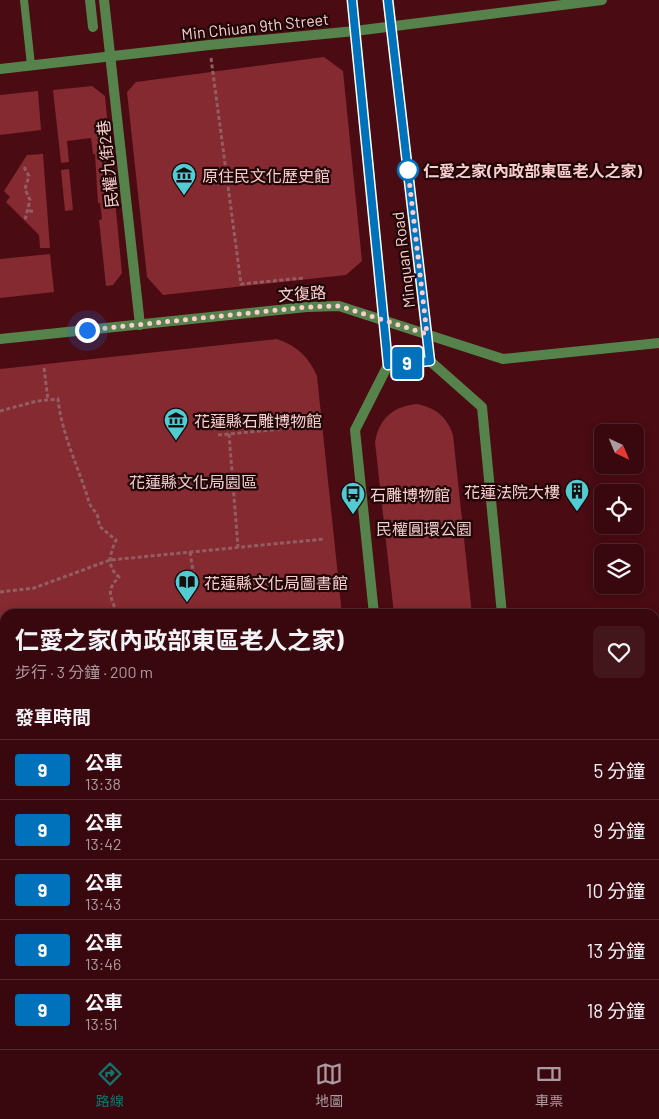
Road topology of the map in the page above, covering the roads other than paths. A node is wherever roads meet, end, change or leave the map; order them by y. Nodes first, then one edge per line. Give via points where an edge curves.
1 (24, 0) edge
2 (90, 0) edge
3 (104, 0) edge
4 (352, 0) edge
5 (388, 0) edge
6 (602, 0) edge
7 (580, 1) edge
8 (93, 27) dead end
9 (391, 27) junction
10 (355, 32) junction
11 (110, 56) junction
12 (31, 66) junction
13 (0, 69) edge
14 (383, 320) junction
15 (140, 325) junction
16 (427, 334) junction
17 (0, 339) edge
18 (659, 343) edge
19 (430, 361) junction
20 (388, 365) junction
21 (373, 609) edge
22 (502, 609) edge

1 - 12 lane
2 - 8 street
3 - 11 street, 民權九街2巷
4 - 10 street, Minquan Road
5 - 9 street, Minquan Road
6 - 7 street, Min Chiuan 9th Street
7 - 9 street, Min Chiuan 9th Street
9 - 10 street, Min Chiuan 9th Street
9 - 16 street, Minquan Road
10 - 11 street, Min Chiuan 9th Street
10 - 14 street, Minquan Road
11 - 12 street, Min Chiuan 9th Street
11 - 15 street, 民權九街2巷
12 - 13 street, Min Chiuan 9th Street
14 - 15 street, 文復路 via 339,306
14 - 16 street, 文復路
14 - 20 street, Minquan Road
15 - 17 street, 文復路
16 - 18 street, 文復路 via 503,360
16 - 19 street, Minquan Road
19 - 20 street
19 - 22 street via 482,407
20 - 21 street via 355,430

